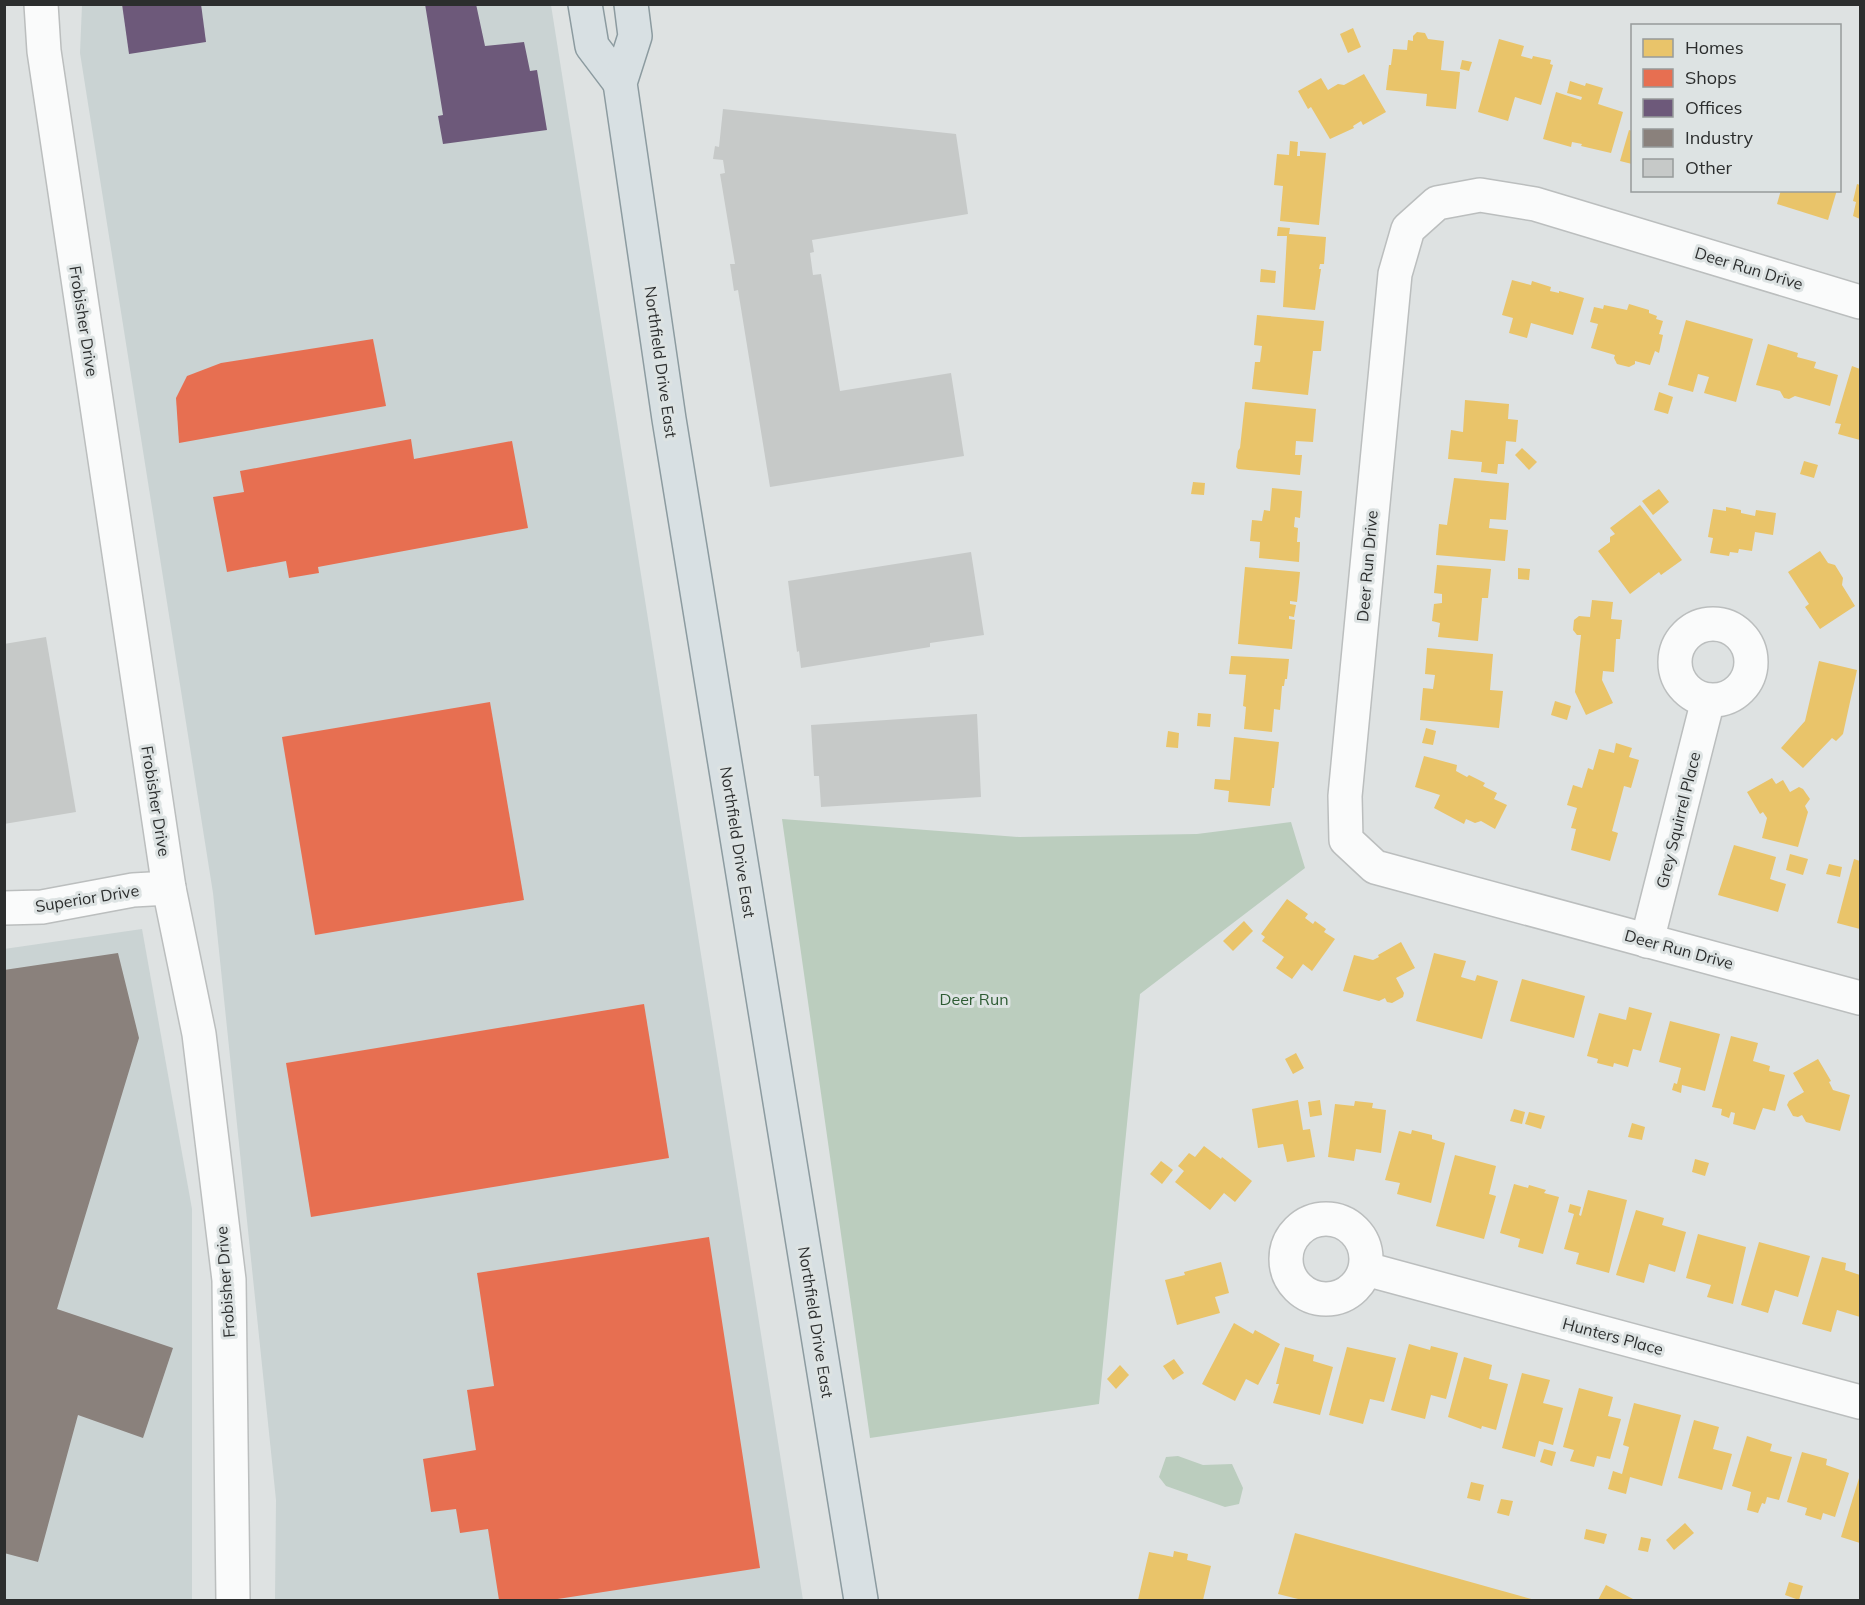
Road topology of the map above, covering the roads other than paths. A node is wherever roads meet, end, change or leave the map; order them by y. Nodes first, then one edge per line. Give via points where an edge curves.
1 (41, 4) edge
2 (585, 4) edge
3 (631, 4) edge
4 (620, 83) junction
5 (1860, 302) edge
6 (1708, 700) dead end
7 (169, 888) junction
8 (4, 908) edge
9 (1647, 941) junction
10 (1860, 998) edge
11 (1366, 1269) dead end
12 (1860, 1402) edge
13 (233, 1600) edge
14 (861, 1600) edge

1 - 7 street, Frobisher Drive via 44,51
2 - 4 main road, Northfield Drive East via 592,46
3 - 4 main road, Northfield Drive East via 635,36
4 - 14 main road, Northfield Drive East via 669,419
5 - 9 street, Deer Run Drive via 1535,204 1480,195 1437,203 1408,230 1395,274 1345,796 1346,840 1375,867
6 - 9 street, Grey Squirrel Place
7 - 8 street, Superior Drive via 133,890 42,907
7 - 13 street, Frobisher Drive via 199,1035 229,1280
9 - 10 street, Deer Run Drive
11 - 12 street, Hunters Place

